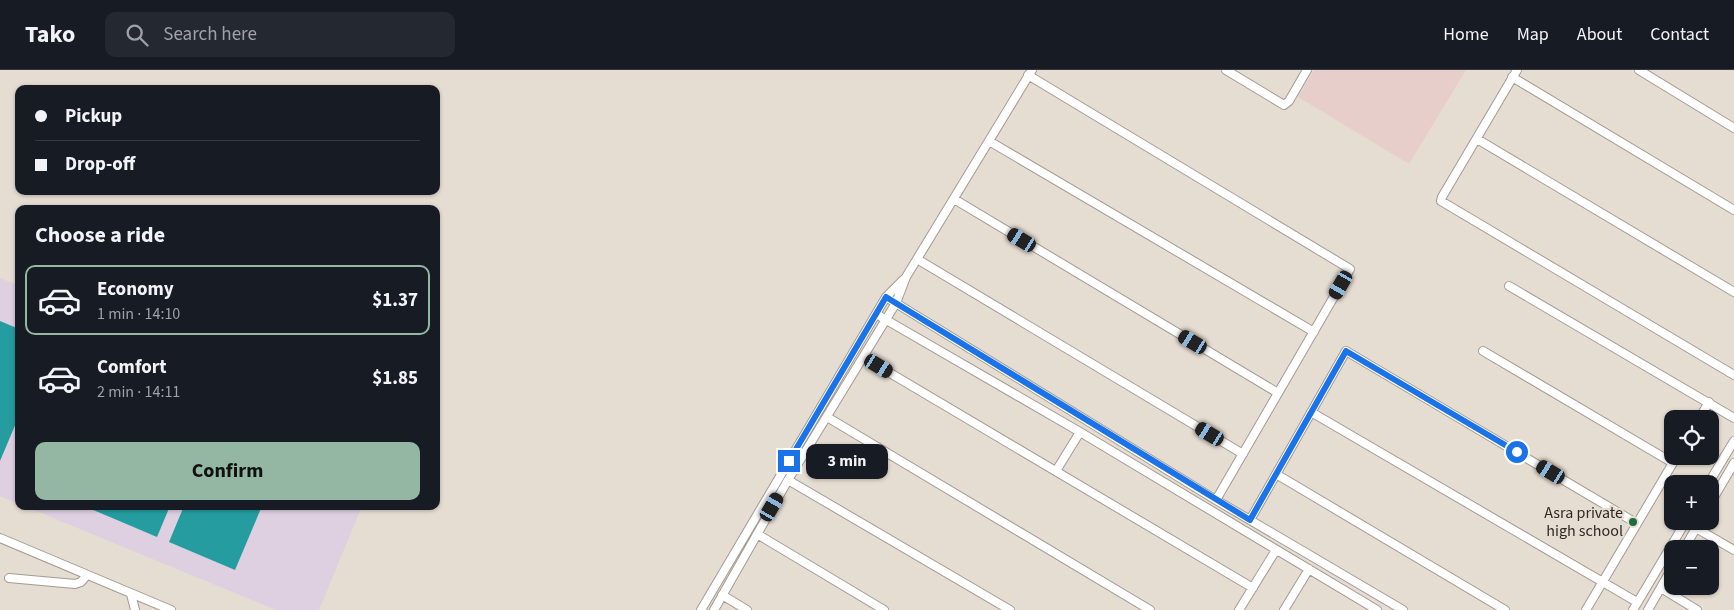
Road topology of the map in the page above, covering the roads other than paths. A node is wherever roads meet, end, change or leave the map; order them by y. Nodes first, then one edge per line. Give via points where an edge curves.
1 (1226, 70) edge
2 (1307, 70) edge
3 (1517, 70) edge
4 (1639, 70) edge
5 (1030, 73) edge
6 (1512, 78) junction
7 (1734, 128) edge
8 (1477, 139) junction
9 (989, 141) junction
10 (954, 199) junction
11 (1734, 210) edge
12 (917, 258) junction
13 (906, 277) junction
14 (1509, 286) dead end
15 (1734, 292) edge
16 (886, 297) junction
17 (896, 303) junction
18 (876, 314) junction
19 (886, 320) junction
20 (1314, 332) junction
21 (1483, 351) dead end
22 (862, 357) junction
23 (1733, 370) edge
24 (1278, 393) junction
25 (1708, 402) junction
26 (1704, 410) edge
27 (1311, 412) junction
28 (827, 417) junction
29 (1734, 418) edge
30 (1080, 432) junction
31 (1734, 441) edge
32 (1243, 454) junction
33 (1664, 454) edge
34 (1734, 464) edge
35 (1672, 465) edge
36 (1056, 471) junction
37 (1276, 474) junction
38 (1713, 475) edge
39 (788, 480) junction
40 (1719, 489) edge
41 (1216, 500) junction
42 (1250, 520) junction
43 (1636, 523) junction
44 (1681, 530) edge
45 (1706, 530) edge
46 (757, 534) junction
47 (0, 538) edge
48 (1276, 550) junction
49 (1734, 550) edge
50 (731, 559) junction
51 (740, 564) junction
52 (1308, 569) junction
53 (87, 575) junction
54 (9, 578) dead end
55 (1602, 581) junction
56 (1664, 583) edge
57 (1253, 588) junction
58 (1661, 588) junction
59 (131, 594) junction
60 (722, 595) junction
61 (1637, 602) junction
62 (135, 610) edge
63 (171, 610) edge
64 (701, 610) edge
65 (714, 610) edge
66 (747, 610) edge
67 (884, 610) edge
68 (1010, 610) edge
69 (1150, 610) edge
70 (1239, 610) edge
71 (1284, 610) edge
72 (1377, 610) edge
73 (1403, 610) edge
74 (1505, 610) edge
75 (1586, 610) edge
76 (1633, 610) edge
77 (1648, 610) edge
78 (1697, 610) edge

1 - 2 street via 1284,105
3 - 6 street
4 - 7 street
5 - 9 street
5 - 20 street via 1350,269
6 - 8 street
6 - 11 street
8 - 15 street
8 - 23 street via 1441,201
9 - 10 street
9 - 20 street
10 - 12 street
10 - 24 street
12 - 13 street
12 - 32 street
13 - 16 street
13 - 17 street
14 - 25 street
16 - 17 street
16 - 18 street
17 - 19 street
17 - 41 street
18 - 19 street
18 - 50 street
19 - 22 street
19 - 30 street
20 - 24 street
21 - 33 street
22 - 28 street
22 - 36 street
24 - 32 street
25 - 26 street
25 - 29 street
27 - 37 street
27 - 43 street via 1346,351
27 - 55 street
28 - 39 street
28 - 69 street
30 - 36 street
30 - 48 street
31 - 38 street
32 - 41 street
34 - 40 street
35 - 43 street
36 - 57 street
37 - 42 street
37 - 74 street
39 - 46 street
39 - 68 street
41 - 42 street
42 - 73 street
43 - 55 street
44 - 61 street
45 - 49 street
46 - 51 street
46 - 67 street
47 - 53 street
48 - 52 street
48 - 57 street
50 - 51 street
50 - 64 street
51 - 60 street
52 - 71 street
52 - 72 street
53 - 54 street via 75,584
53 - 59 street
55 - 61 street
55 - 75 street
56 - 58 street
57 - 70 street
58 - 77 street
58 - 78 street
59 - 62 street
59 - 63 street
60 - 65 street
60 - 66 street
61 - 76 street

